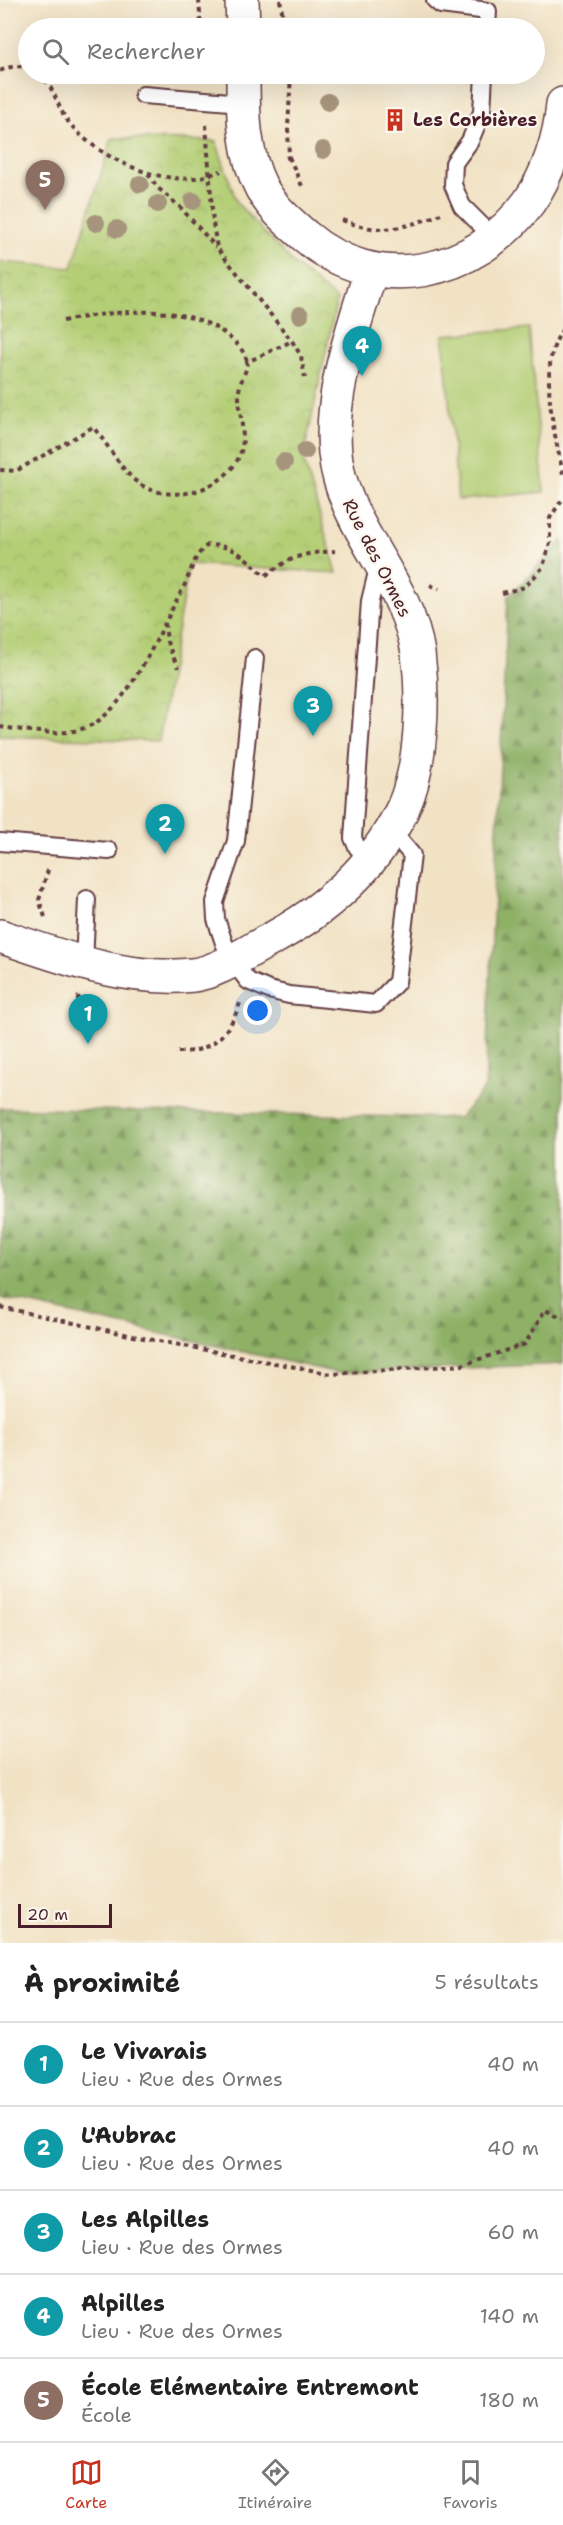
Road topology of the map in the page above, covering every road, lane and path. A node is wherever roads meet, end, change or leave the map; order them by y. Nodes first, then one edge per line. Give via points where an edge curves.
1 (199, 0) edge
2 (242, 0) edge
3 (280, 0) edge
4 (435, 0) edge
5 (200, 18) edge
6 (243, 18) edge
7 (283, 18) edge
8 (488, 18) edge
9 (18, 66) edge
10 (0, 71) edge
11 (47, 84) edge
12 (290, 84) edge
13 (483, 84) edge
14 (243, 88) edge
15 (143, 95) dead end
16 (203, 100) junction
17 (563, 104) edge
18 (289, 157) junction
19 (280, 159) dead end
20 (231, 168) dead end
21 (148, 173) junction
22 (209, 175) junction
23 (307, 191) dead end
24 (462, 206) junction
25 (340, 219) dead end
26 (494, 237) junction
27 (217, 248) junction
28 (370, 270) junction
29 (63, 321) dead end
30 (563, 329) edge
31 (292, 341) junction
32 (247, 362) junction
33 (305, 387) dead end
34 (0, 470) edge
35 (563, 474) edge
36 (563, 498) edge
37 (373, 551) junction
38 (502, 593) dead end
39 (165, 622) junction
40 (255, 658) dead end
41 (178, 668) dead end
42 (0, 727) edge
43 (390, 829) junction
44 (0, 842) edge
45 (57, 847) junction
46 (109, 851) dead end
47 (369, 861) junction
48 (87, 899) dead end
49 (49, 925) dead end
50 (0, 936) edge
51 (84, 963) junction
52 (240, 970) junction
53 (178, 1052) dead end
54 (0, 1307) edge
55 (563, 1318) edge

1 - 5 path
2 - 6 street
3 - 7 path
4 - 8 lane via 441,5 488,11
9 - 10 path
11 - 21 path via 60,110 81,136 102,152
12 - 18 path
13 - 24 lane via 482,112 470,141 454,164 453,185
14 - 16 lane
14 - 28 street via 244,124 252,164 263,190 281,215 319,248 346,263
15 - 16 lane
16 - 22 path
17 - 26 street via 562,121 543,177 529,202
18 - 19 path
18 - 23 path
20 - 22 path
21 - 22 path via 193,178
21 - 27 path
22 - 27 path
24 - 25 path via 404,228 386,230 367,229
24 - 26 lane
26 - 28 street via 462,259 441,267 412,272
27 - 31 path
28 - 37 street, Rue des Ormes via 339,384 334,448 346,499
29 - 32 path via 123,312 159,312 193,319 220,330 245,354
30 - 35 path via 554,346 549,378 552,421
31 - 32 path
31 - 33 path via 305,370
32 - 34 path via 239,392 239,456 227,473 208,486 185,494 147,489 133,479 93,427 16,471
36 - 38 path via 550,518 550,543 543,567 525,587
37 - 39 path via 312,552 265,576 230,547 207,545 196,556
37 - 43 street, Rue des Ormes via 402,601 418,653 420,700 414,772 403,807
37 - 47 lane via 353,838
39 - 41 path
39 - 42 path via 126,692 102,719 87,728 64,732
40 - 52 lane via 236,842 215,902 216,919
43 - 47 street, Rue des Ormes
43 - 52 lane via 412,855 397,982 376,1004 289,995 269,990
44 - 45 lane
45 - 46 lane
45 - 49 path via 39,900
47 - 52 street, Rue des Ormes via 347,886
48 - 51 lane
50 - 51 street, Rue des Ormes
51 - 52 street, Rue des Ormes via 152,976
52 - 53 path via 237,1012 219,1039 198,1051
54 - 55 path via 332,1374 462,1365 525,1344 545,1310

